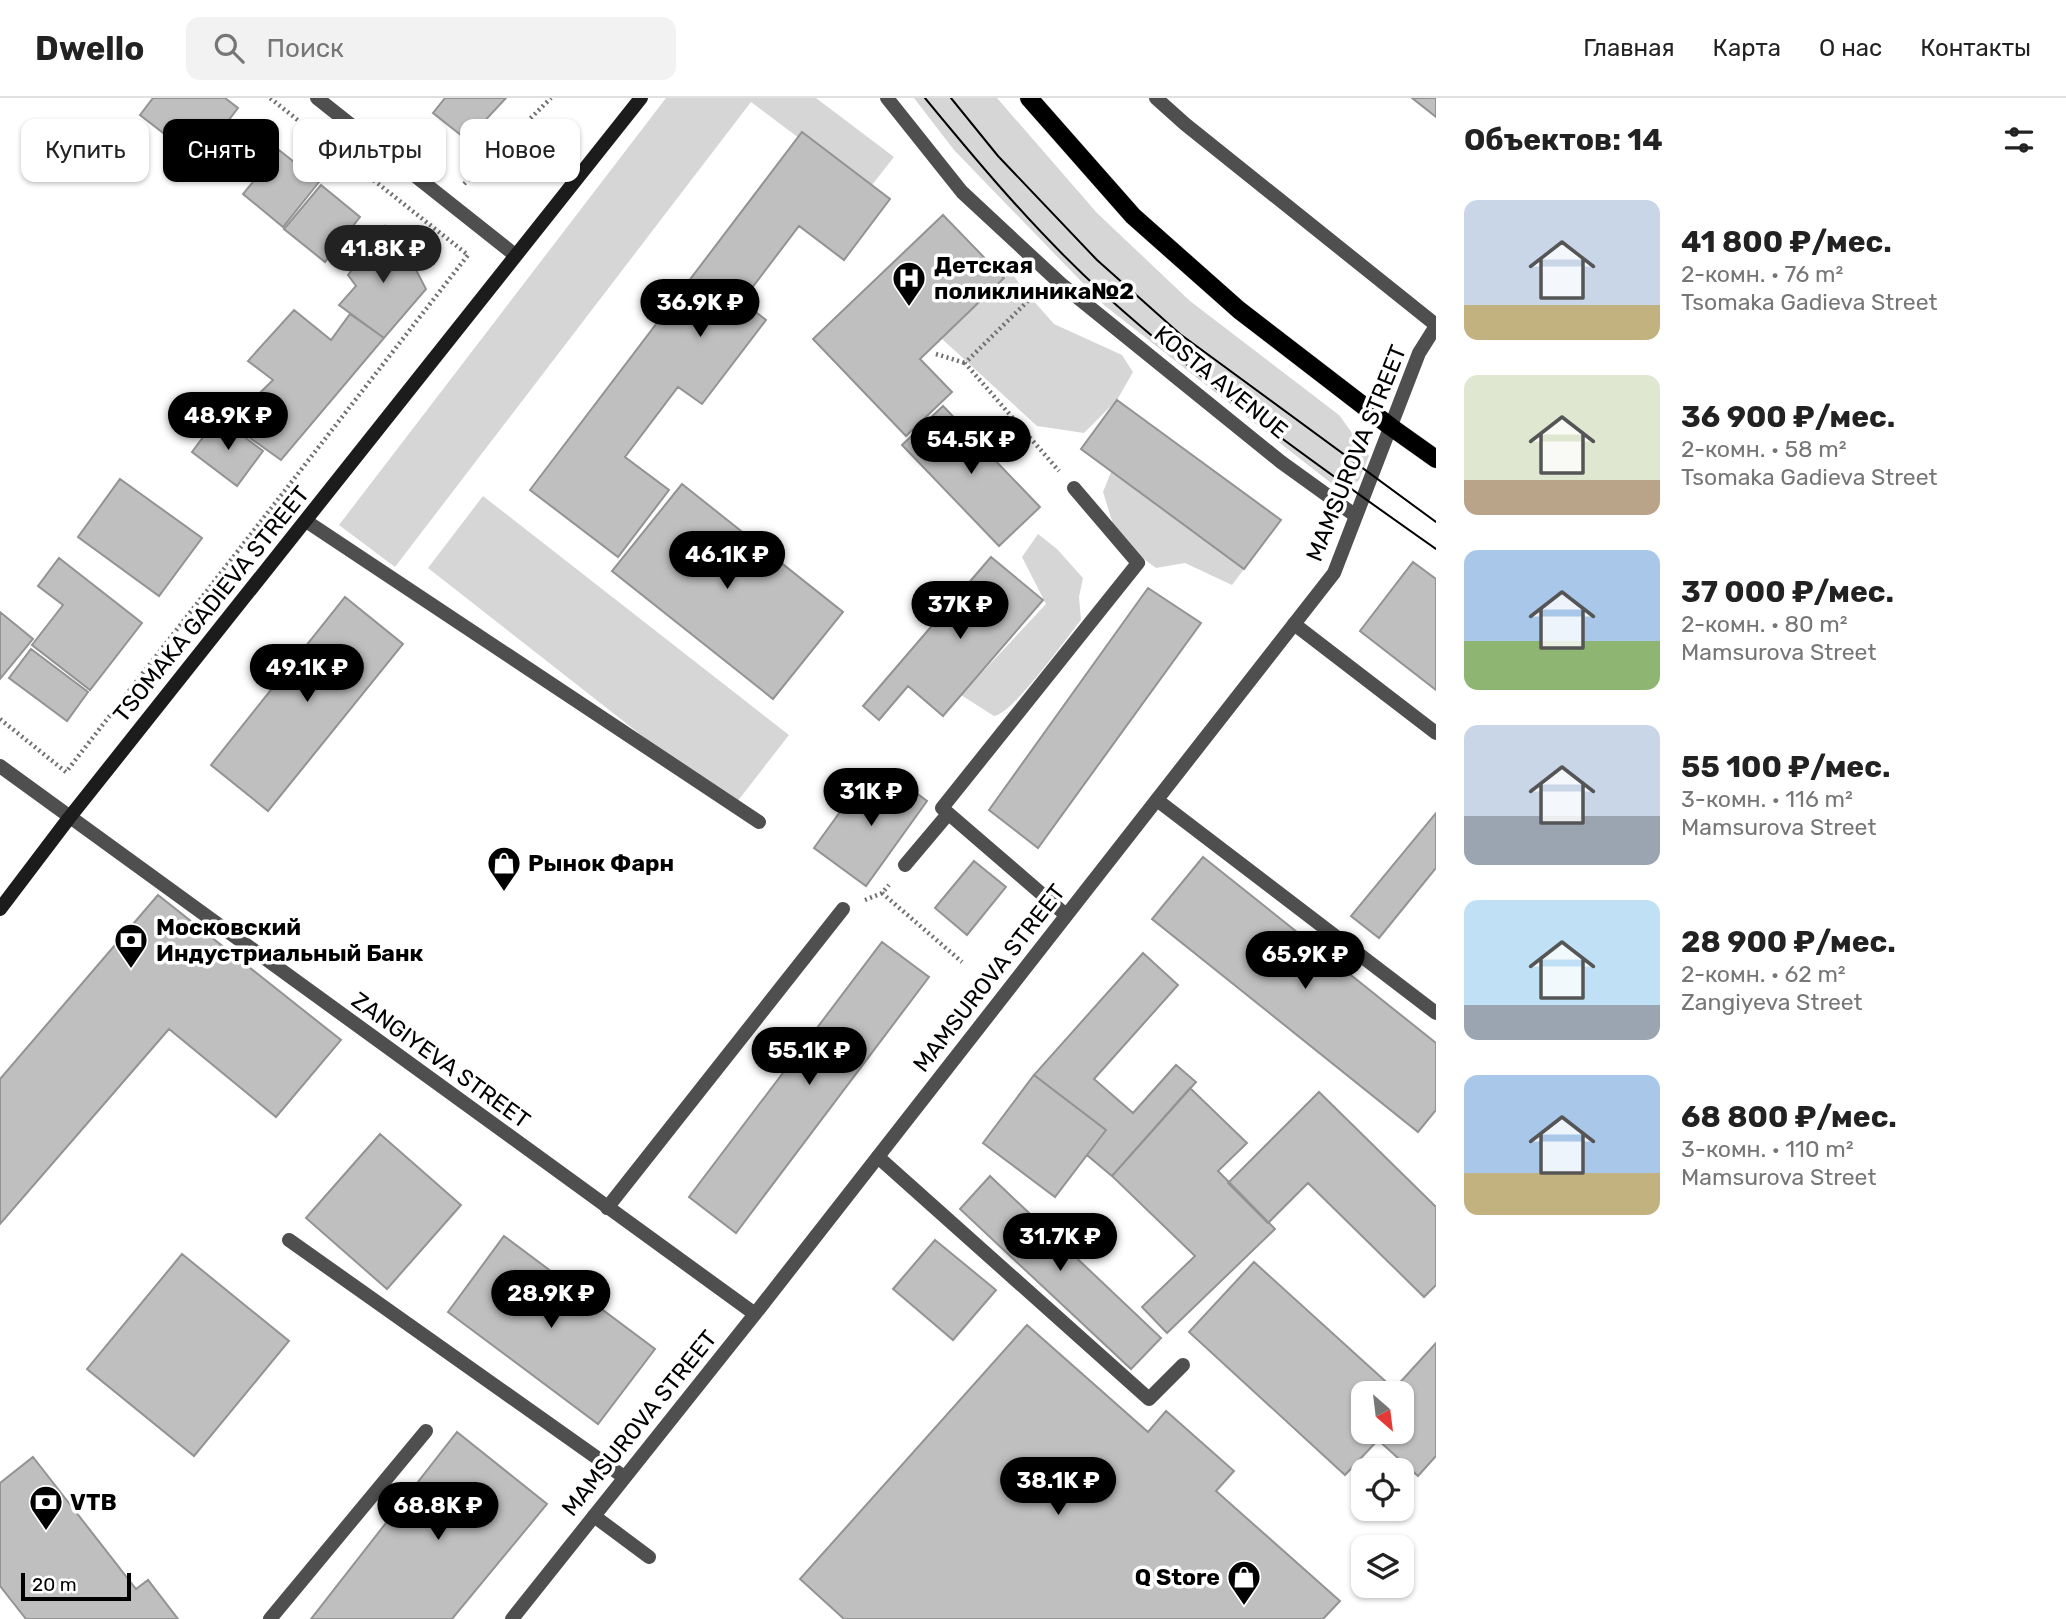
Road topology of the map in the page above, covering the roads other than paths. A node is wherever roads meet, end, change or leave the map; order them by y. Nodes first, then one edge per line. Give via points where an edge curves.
1 (317, 98) edge
2 (640, 98) edge
3 (887, 98) edge
4 (1029, 98) edge
5 (1156, 98) edge
6 (515, 254) junction
7 (1436, 326) edge
8 (1391, 428) junction
9 (1436, 459) edge
10 (1074, 488) road end
11 (1356, 516) junction
12 (306, 521) junction
13 (1294, 624) junction
14 (1436, 733) edge
15 (0, 766) edge
16 (1157, 800) junction
17 (948, 814) junction
18 (68, 818) junction
19 (760, 822) dead end
20 (905, 865) road end
21 (0, 909) edge
22 (843, 909) road end
23 (1066, 915) junction
24 (1436, 1013) edge
25 (878, 1157) junction
26 (607, 1208) junction
27 (289, 1240) dead end
28 (754, 1314) junction
29 (1183, 1365) dead end
30 (426, 1431) dead end
31 (625, 1477) junction
32 (594, 1516) junction
33 (649, 1557) dead end
34 (270, 1619) edge
35 (512, 1619) edge

1 - 6 street
2 - 6 main road, TSOMAKA GADIEVA STREET
3 - 11 street, KOSTA AVENUE via 962,192 1061,284
4 - 8 main road via 1133,216 1239,310
5 - 7 street
6 - 12 main road, TSOMAKA GADIEVA STREET
7 - 8 street, MAMSUROVA STREET via 1419,353
8 - 9 main road
8 - 11 street, MAMSUROVA STREET
10 - 17 street via 1138,563 942,808
11 - 13 street, MAMSUROVA STREET via 1334,573
12 - 18 main road, TSOMAKA GADIEVA STREET
12 - 19 street
13 - 14 street
13 - 16 street, MAMSUROVA STREET
15 - 18 street, ZANGIYEVA STREET
16 - 23 street, MAMSUROVA STREET
16 - 24 street
17 - 20 street
17 - 23 street
18 - 21 main road, TSOMAKA GADIEVA STREET
18 - 26 street, ZANGIYEVA STREET
22 - 26 street
23 - 25 street, MAMSUROVA STREET
25 - 28 street, MAMSUROVA STREET
25 - 29 street via 1149,1399
26 - 28 street, ZANGIYEVA STREET
27 - 31 street
28 - 31 street, MAMSUROVA STREET
30 - 34 street
31 - 32 street, MAMSUROVA STREET
32 - 33 street
32 - 35 street, MAMSUROVA STREET

